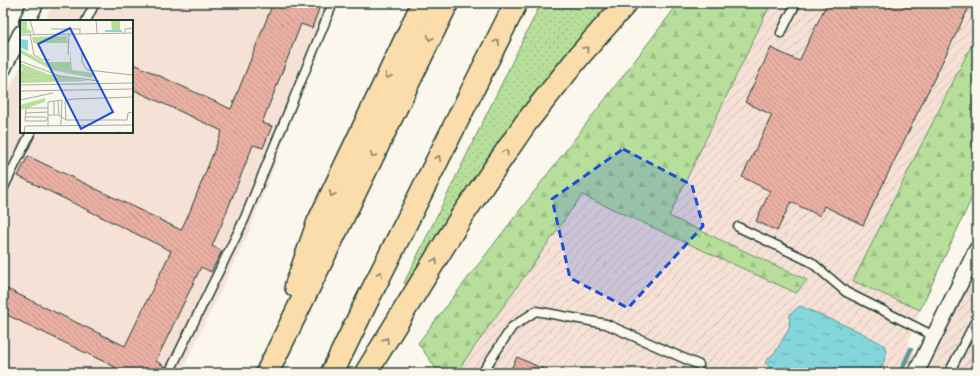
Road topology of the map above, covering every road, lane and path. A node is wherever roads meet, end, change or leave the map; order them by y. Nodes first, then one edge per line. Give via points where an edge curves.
1 (36, 3) edge
2 (95, 3) edge
3 (332, 3) edge
4 (423, 3) edge
5 (447, 3) edge
6 (516, 3) edge
7 (626, 3) edge
8 (796, 3) edge
9 (28, 20) edge
10 (86, 20) edge
11 (781, 33) dead end
12 (20, 35) edge
13 (3, 69) edge
14 (31, 133) edge
15 (3, 189) edge
16 (738, 227) dead end
17 (977, 249) edge
18 (977, 318) edge
19 (934, 336) junction
20 (699, 365) dead end
21 (169, 373) edge
22 (266, 373) edge
23 (332, 373) edge
24 (366, 373) edge
25 (482, 373) edge
26 (916, 373) edge
27 (949, 373) edge

1 - 9 street
2 - 10 lane
3 - 21 lane via 244,220
4 -> 22 highway via 318,223
5 -> 22 highway
23 -> 6 highway
24 -> 7 highway via 462,216 525,124
8 - 11 lane
12 - 13 street
14 - 15 lane
16 - 19 lane via 811,262 846,292
17 - 19 street
18 - 27 lane
19 - 26 street
20 - 25 lane via 606,324 536,311 512,326

